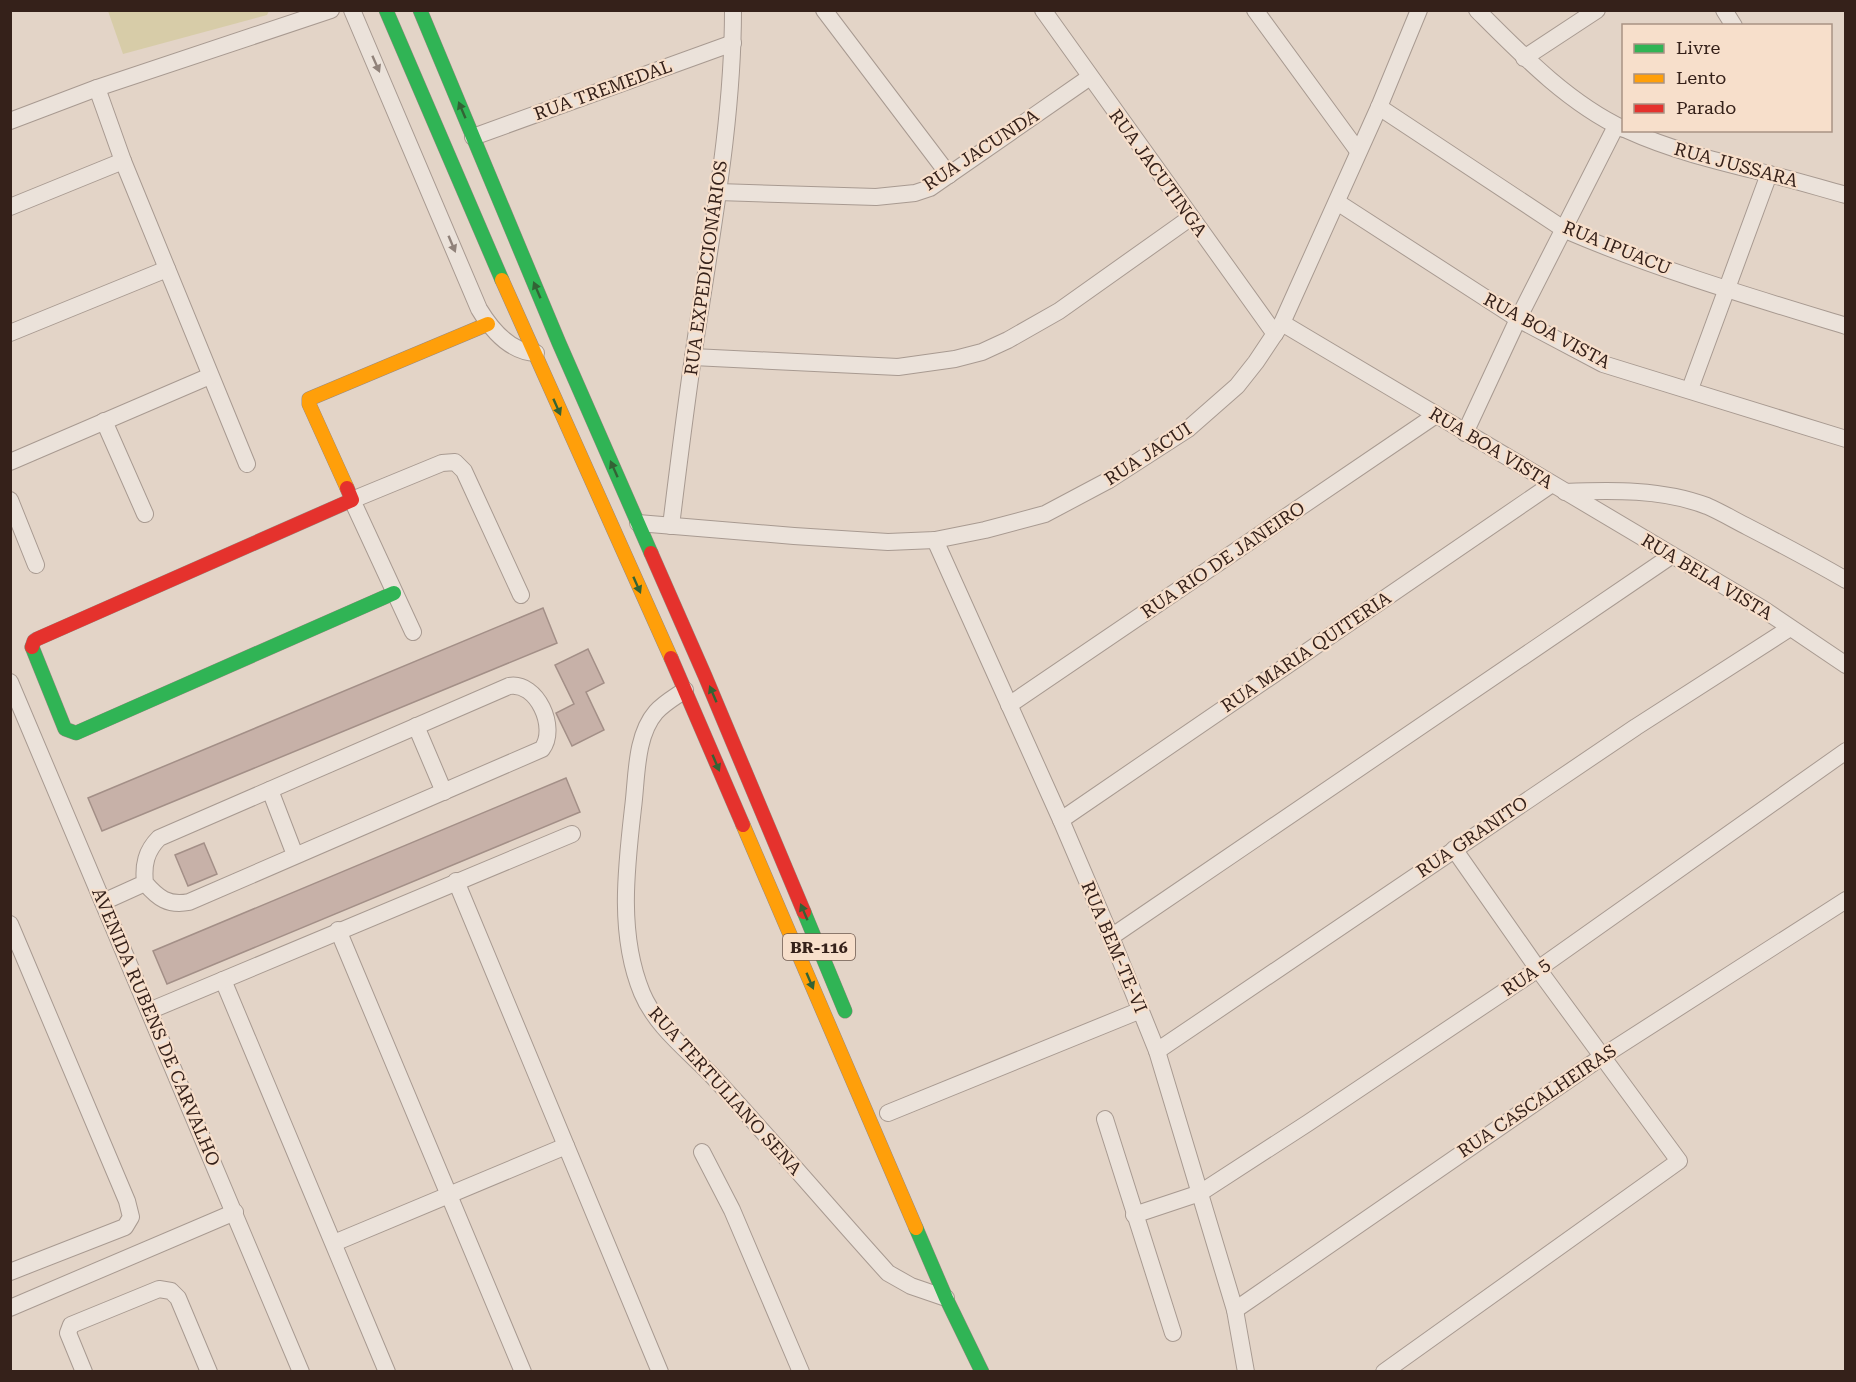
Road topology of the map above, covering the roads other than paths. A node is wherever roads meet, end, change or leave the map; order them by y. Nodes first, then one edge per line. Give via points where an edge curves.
1 (293, 10) edge
2 (331, 10) edge
3 (352, 10) edge
4 (386, 10) edge
5 (420, 10) edge
6 (733, 10) edge
7 (824, 10) edge
8 (1043, 10) edge
9 (1255, 10) edge
10 (1419, 10) edge
11 (1477, 10) edge
12 (1597, 10) edge
13 (1724, 10) edge
14 (1733, 24) edge
15 (284, 26) junction
16 (733, 43) junction
17 (1524, 58) junction
18 (1090, 77) junction
19 (97, 88) junction
20 (1378, 107) junction
21 (10, 121) edge
22 (1622, 128) edge
23 (1631, 132) edge
24 (473, 137) junction
25 (1358, 151) junction
26 (123, 161) junction
27 (1769, 174) junction
28 (949, 175) junction
29 (718, 192) junction
30 (1845, 195) edge
31 (1337, 202) junction
32 (10, 207) edge
33 (1190, 218) junction
34 (1565, 230) junction
35 (166, 268) junction
36 (1726, 290) junction
37 (1518, 319) junction
38 (488, 324) junction
39 (1845, 326) edge
40 (1279, 329) junction
41 (10, 333) edge
42 (559, 343) junction
43 (534, 353) junction
44 (693, 357) junction
45 (210, 376) junction
46 (1690, 389) junction
47 (1436, 415) junction
48 (104, 421) junction
49 (1465, 433) junction
50 (1845, 438) edge
51 (10, 462) edge
52 (247, 464) dead end
53 (1558, 488) junction
54 (10, 500) edge
55 (352, 500) junction
56 (145, 514) dead end
57 (638, 523) junction
58 (671, 526) junction
59 (935, 540) junction
60 (1671, 556) junction
61 (36, 565) dead end
62 (1845, 580) edge
63 (394, 593) junction
64 (521, 595) dead end
65 (1790, 628) junction
66 (413, 632) dead end
67 (1845, 665) edge
68 (10, 682) edge
69 (685, 690) junction
70 (1009, 705) junction
71 (416, 726) junction
72 (1845, 751) edge
73 (270, 790) junction
74 (444, 792) junction
75 (1061, 820) junction
76 (572, 834) dead end
77 (1454, 849) junction
78 (295, 855) junction
79 (456, 881) junction
80 (145, 883) junction
81 (1845, 900) edge
82 (103, 902) junction
83 (10, 924) edge
84 (338, 930) junction
85 (1111, 937) junction
86 (17, 957) edge
87 (1538, 969) junction
88 (223, 980) junction
89 (1141, 1010) junction
90 (149, 1011) junction
91 (851, 1026) dead end
92 (1157, 1050) junction
93 (1603, 1056) junction
94 (888, 1113) dead end
95 (1105, 1119) dead end
96 (566, 1146) junction
97 (702, 1152) dead end
98 (1200, 1193) junction
99 (449, 1196) junction
100 (235, 1212) junction
101 (1134, 1215) junction
102 (334, 1243) junction
103 (11, 1272) edge
104 (946, 1298) junction
105 (10, 1308) edge
106 (1235, 1310) junction
107 (1173, 1333) dead end
108 (84, 1371) edge
109 (209, 1371) edge
110 (301, 1371) edge
111 (387, 1371) edge
112 (523, 1371) edge
113 (660, 1371) edge
114 (801, 1371) edge
115 (982, 1371) edge
116 (1246, 1371) edge
117 (1384, 1371) edge

1 - 15 street
2 - 15 street
3 -> 38 street
4 - 43 main road
24 -> 5 main road
6 - 16 street, RUA EXPEDICIONÁRIOS
7 - 28 street
8 - 18 street, RUA JACUTINGA
9 - 25 street
10 - 20 street, RUA JACUI
11 - 17 street, RUA JUSSARA
12 - 17 street
13 - 14 street
15 - 19 street
16 - 24 street, RUA TREMEDAL
16 - 29 street, RUA EXPEDICIONÁRIOS
17 - 22 street, RUA JUSSARA via 1580,102
18 - 28 street, RUA JACUNDA
18 - 33 street, RUA JACUTINGA
19 - 21 street
19 - 26 street
20 - 25 street, RUA JACUI
20 - 34 street, RUA IPUACU
22 - 34 street
23 - 27 street, RUA JUSSARA via 1702,158
42 -> 24 main road
25 - 31 street, RUA JACUI
26 - 32 street
26 - 35 street
27 - 30 street, RUA JUSSARA
27 - 36 street
28 - 29 street, RUA JACUNDA via 915,193 876,197
29 - 44 street, RUA EXPEDICIONÁRIOS
31 - 37 street, RUA BOA VISTA
31 - 40 street, RUA JACUI
33 - 40 street, RUA JACUTINGA
33 - 44 street via 1059,311 1008,340 955,360 898,367
34 - 36 street, RUA IPUACU
34 - 37 street
35 - 41 street
35 - 45 street
36 - 39 street, RUA IPUACU
36 - 46 street
37 - 46 street, RUA BOA VISTA via 1604,364
37 - 49 street
38 - 43 street via 509,343
38 - 55 main road via 309,399
40 - 47 street, RUA BOA VISTA
40 - 59 street, RUA JACUI via 1237,386 1211,411 1109,480 1045,514
42 - 43 street
57 -> 42 main road
43 -> 69 main road
44 - 58 street, RUA EXPEDICIONÁRIOS
45 - 48 street
45 - 52 street
46 - 50 street, RUA BOA VISTA
47 - 49 street, RUA BOA VISTA
47 - 70 street, RUA RIO DE JANEIRO
48 - 51 street
48 - 56 street
49 - 53 street, RUA BOA VISTA
53 - 60 street, RUA BELA VISTA
53 - 62 street, RUA BOA VISTA via 1636,492 1706,506
53 - 75 street, RUA MARIA QUITERIA
54 - 61 street
55 - 63 street
55 - 63 main road via 34,641 32,648 65,729 79,733
55 - 64 street via 447,462 459,463
57 - 58 street, RUA JACUI
91 -> 57 main road, BR-116
58 - 59 street, RUA JACUI via 876,541
59 - 70 street, RUA BEM-TE-VI
60 - 65 street, RUA BELA VISTA
60 - 85 street
63 - 66 street
65 - 67 street, RUA BELA VISTA
65 - 77 street, RUA GRANITO
68 - 82 street, AVENIDA RUBENS DE CARVALHO
69 -> 104 main road
69 - 104 street, RUA TERTULIANO SENA via 655,713 641,748 626,881 629,946 642,994 665,1027 888,1273
70 - 75 street, RUA BEM-TE-VI
71 - 73 street
71 - 74 street
71 - 74 street via 514,685 529,690 543,712 548,733 542,749
72 - 87 street, RUA 5
73 - 78 street
73 - 80 street via 159,838 145,862
74 - 78 street
75 - 85 street, RUA BEM-TE-VI
76 - 79 street
77 - 87 street
77 - 92 street, RUA GRANITO
78 - 80 street via 179,904 164,900
79 - 84 street
79 - 96 street
80 - 82 street
81 - 93 street, RUA CASCALHEIRAS
82 - 90 street, AVENIDA RUBENS DE CARVALHO
83 - 86 street
84 - 88 street
84 - 99 street
85 - 89 street, RUA BEM-TE-VI
86 - 103 street via 131,1217 125,1227
87 - 93 street
87 - 98 street, RUA 5
88 - 90 street
88 - 102 street
89 - 92 street, RUA BEM-TE-VI
89 - 94 street
90 - 100 street, AVENIDA RUBENS DE CARVALHO
92 - 98 street, RUA BEM-TE-VI
93 - 106 street, RUA CASCALHEIRAS
93 - 117 street via 1680,1161
95 - 101 street
96 - 99 street
96 - 113 street
97 - 114 street via 732,1210
98 - 101 street, RUA 5
98 - 106 street, RUA BEM-TE-VI
99 - 102 street
99 - 112 street
100 - 105 street
100 - 110 street, AVENIDA RUBENS DE CARVALHO
101 - 107 street
102 - 111 street
104 - 115 main road
106 - 116 street, RUA BEM-TE-VI
108 - 109 street via 68,1333 71,1325 159,1289 171,1291 178,1298

